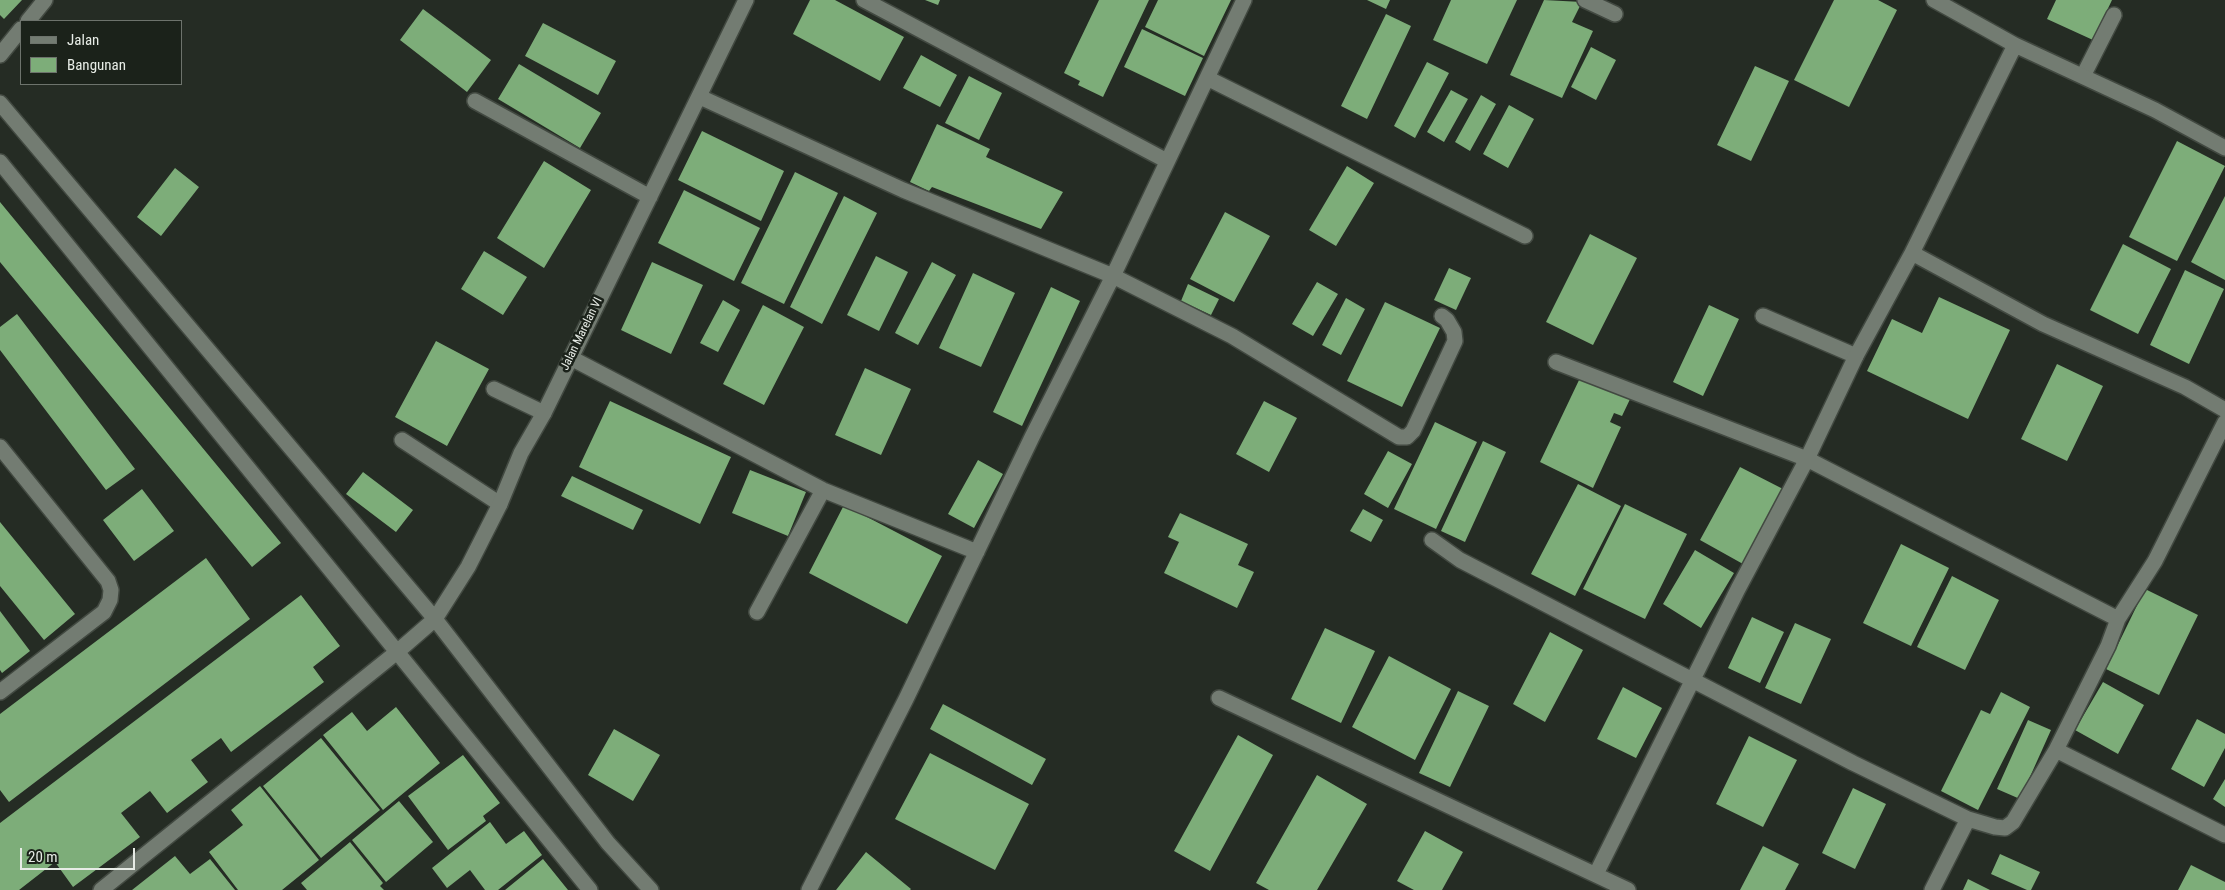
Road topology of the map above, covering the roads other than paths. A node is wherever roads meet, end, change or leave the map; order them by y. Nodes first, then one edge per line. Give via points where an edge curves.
1 (46, 0) edge
2 (746, 0) edge
3 (864, 0) edge
4 (1244, 0) edge
5 (1585, 0) edge
6 (1934, 0) edge
7 (1615, 14) dead end
8 (2114, 15) dead end
9 (29, 20) edge
10 (20, 30) edge
11 (2015, 44) junction
12 (0, 54) edge
13 (2084, 76) junction
14 (1206, 78) junction
15 (700, 97) junction
16 (475, 101) dead end
17 (0, 103) edge
18 (2225, 148) edge
19 (1167, 161) junction
20 (0, 162) edge
21 (650, 197) junction
22 (1525, 236) dead end
23 (1912, 253) junction
24 (1113, 276) junction
25 (1442, 316) dead end
26 (1764, 316) dead end
27 (1856, 356) junction
28 (571, 358) junction
29 (1556, 362) dead end
30 (494, 389) dead end
31 (2225, 410) edge
32 (544, 413) junction
33 (2225, 422) edge
34 (402, 440) dead end
35 (0, 447) edge
36 (1807, 459) junction
37 (823, 490) junction
38 (500, 504) junction
39 (1432, 540) dead end
40 (977, 552) junction
41 (757, 612) dead end
42 (435, 619) junction
43 (2118, 619) junction
44 (397, 652) junction
45 (1694, 680) junction
46 (0, 692) edge
47 (1220, 698) dead end
48 (2056, 750) junction
49 (1968, 819) junction
50 (2225, 835) edge
51 (1596, 874) junction
52 (101, 890) edge
53 (590, 890) edge
54 (651, 890) edge
55 (809, 890) edge
56 (1628, 890) edge
57 (1932, 890) edge

1 - 9 street
2 - 15 street, Jalan Marelan VI
3 - 19 street
4 - 14 street
5 - 7 street
6 - 11 street
8 - 13 street
10 - 12 street
11 - 13 street
11 - 23 street
13 - 18 street
14 - 19 street
14 - 22 street
15 - 21 street, Jalan Marelan VI
15 - 24 street via 902,190
16 - 21 street
17 - 42 street
19 - 24 street
20 - 44 street
21 - 28 street, Jalan Marelan VI
23 - 27 street
23 - 31 street via 2044,324 2185,388
24 - 25 street via 1232,336 1399,437 1407,437 1413,431 1455,341 1454,332
24 - 40 street
26 - 27 street
27 - 36 street
28 - 32 street, Jalan Marelan VI
28 - 37 street
29 - 36 street
30 - 32 street
32 - 38 street, Jalan Marelan VI via 521,453
33 - 43 street via 2155,561
34 - 38 street
35 - 46 street via 108,581 111,590 104,612
36 - 43 street
36 - 45 street
37 - 40 street
37 - 41 street
38 - 42 street, Jalan Marelan VI via 468,568
39 - 45 street via 1460,560
40 - 55 street
42 - 44 street, Jalan Marelan VI
42 - 54 street via 608,843
43 - 48 street via 2108,646
44 - 52 street, Jalan Marelan VI
44 - 53 street
45 - 49 street
45 - 51 street
47 - 51 street
48 - 49 street via 2013,822 2005,828
48 - 50 street
49 - 57 street
51 - 56 street

